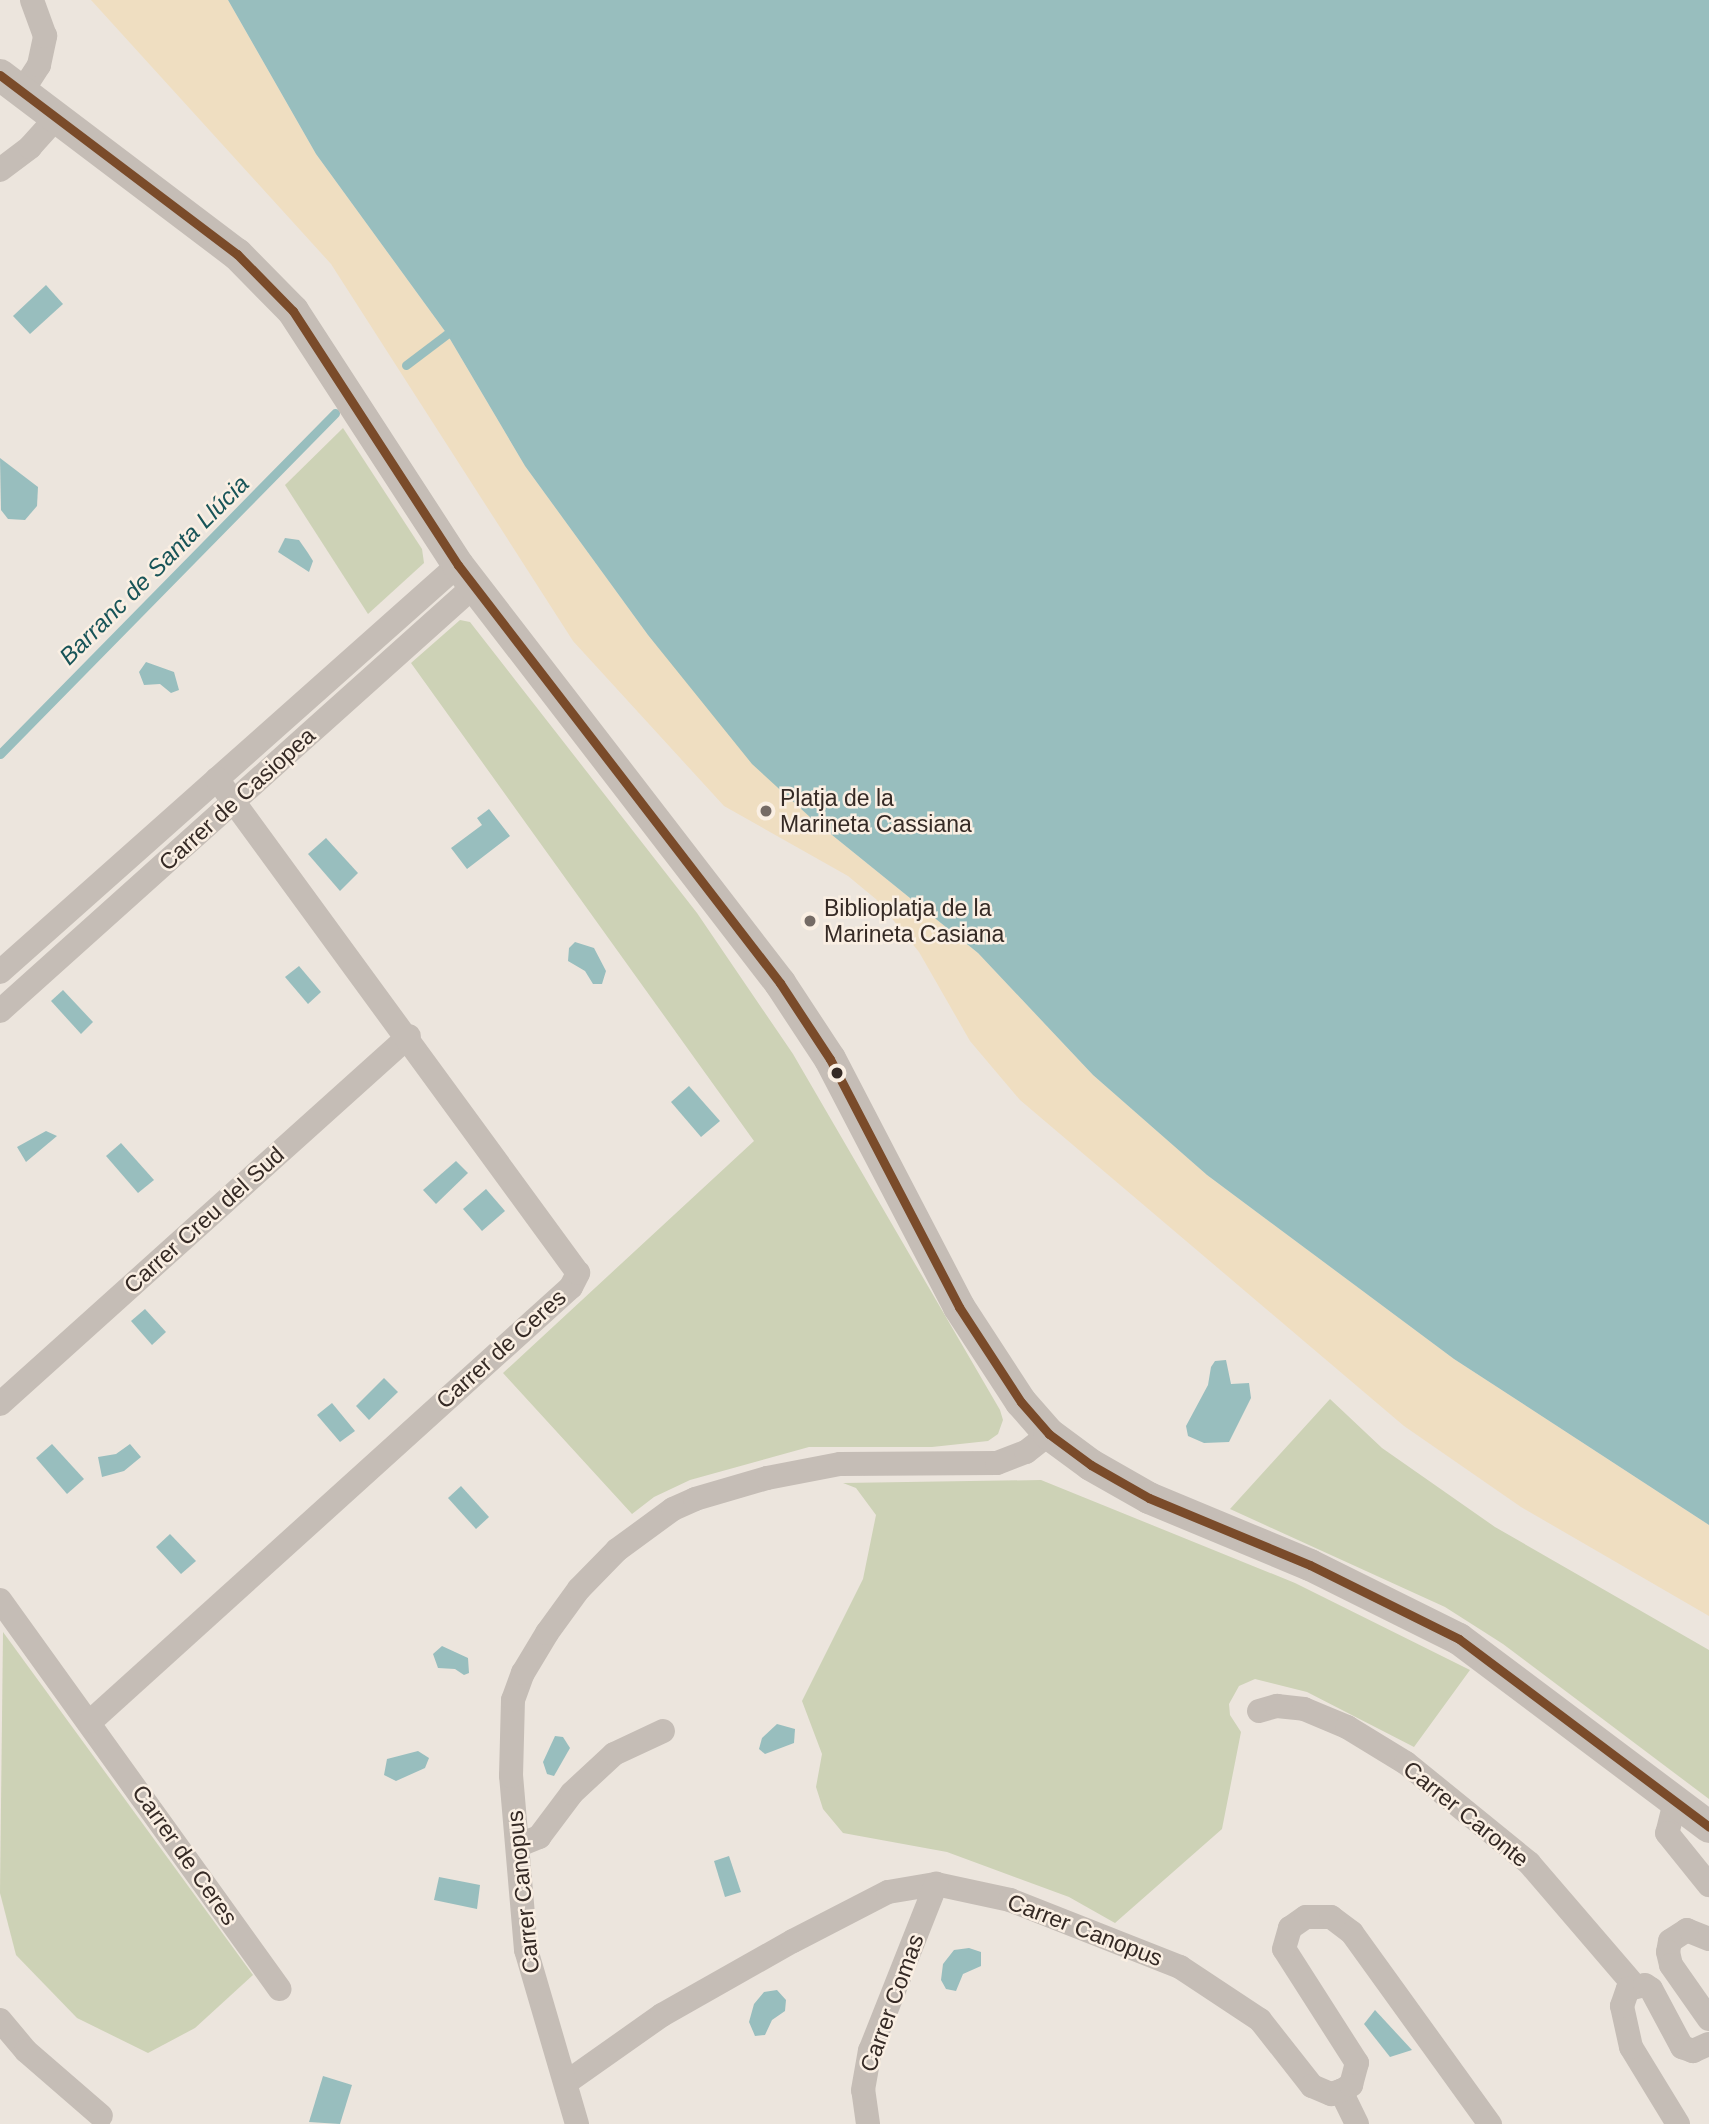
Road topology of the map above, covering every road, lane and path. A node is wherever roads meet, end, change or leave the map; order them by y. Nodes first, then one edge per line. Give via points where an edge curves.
1 (32, 0) edge
2 (11, 84) edge
3 (55, 119) junction
4 (0, 170) edge
5 (466, 575) junction
6 (217, 779) junction
7 (234, 801) junction
8 (0, 971) edge
9 (0, 1011) edge
10 (409, 1036) junction
11 (0, 1404) edge
12 (1049, 1434) junction
13 (0, 1600) edge
14 (1259, 1711) dead end
15 (90, 1721) junction
16 (663, 1731) dead end
17 (1675, 1802) junction
18 (1709, 1827) edge
19 (519, 1845) junction
20 (936, 1884) junction
21 (1709, 1885) edge
22 (1709, 1939) edge
23 (1634, 1985) junction
24 (280, 1989) dead end
25 (1709, 2019) edge
26 (0, 2020) edge
27 (1709, 2044) edge
28 (567, 2082) junction
29 (1341, 2091) junction
30 (101, 2116) dead end
31 (577, 2124) edge
32 (868, 2124) edge
33 (1357, 2124) edge
34 (1490, 2124) edge
35 (1678, 2124) edge

1 - 2 street via 45,36 39,65
2 - 3 street
3 - 4 street via 30,148
3 - 5 street via 237,254 278,293
5 - 6 street, Carrer de Casiopea
5 - 7 street, Carrer de Casiopea
5 - 12 street via 780,983 830,1059 959,1307 1021,1402
6 - 7 street, Carrer de Ceres
6 - 8 street, Carrer de Casiopea
7 - 9 street, Carrer de Casiopea
7 - 10 street, Carrer de Ceres
10 - 11 street, Carrer Creu del Sud
10 - 15 street, Carrer de Ceres via 572,1260 577,1278
12 - 17 street via 1149,1498 1310,1564 1438,1627 1552,1705
12 - 19 street, Carrer Canopus via 1026,1452 997,1463 840,1464 767,1478 695,1499 637,1534 579,1589 532,1655 517,1686 510,1735
13 - 15 street, Carrer de Ceres
14 - 23 street, Carrer Caronte via 1290,1706 1323,1716 1415,1770 1529,1863
15 - 24 street, Carrer de Ceres
16 - 19 street via 614,1754 572,1793 539,1837
17 - 18 street
17 - 21 street via 1667,1833
19 - 28 street, Carrer Canopus via 533,1985
20 - 28 street, Carrer Canopus via 888,1892 793,1941 662,2015
20 - 29 street, Carrer Canopus via 953,1884 1049,1914 1203,1979 1260,2020 1312,2086 1331,2094
20 - 32 street, Carrer Comas via 870,2051 863,2090
22 - 25 street via 1687,1930 1670,1941 1668,1952 1671,1965
23 - 27 street, Carrer Caronte via 1645,1985 1656,1994 1682,2047 1702,2050
23 - 35 street via 1622,2006 1631,2047
26 - 30 street via 26,2051
28 - 31 street
29 - 33 street
29 - 34 street via 1351,2085 1357,2063 1284,1949 1290,1928 1306,1917 1331,1917 1352,1933

